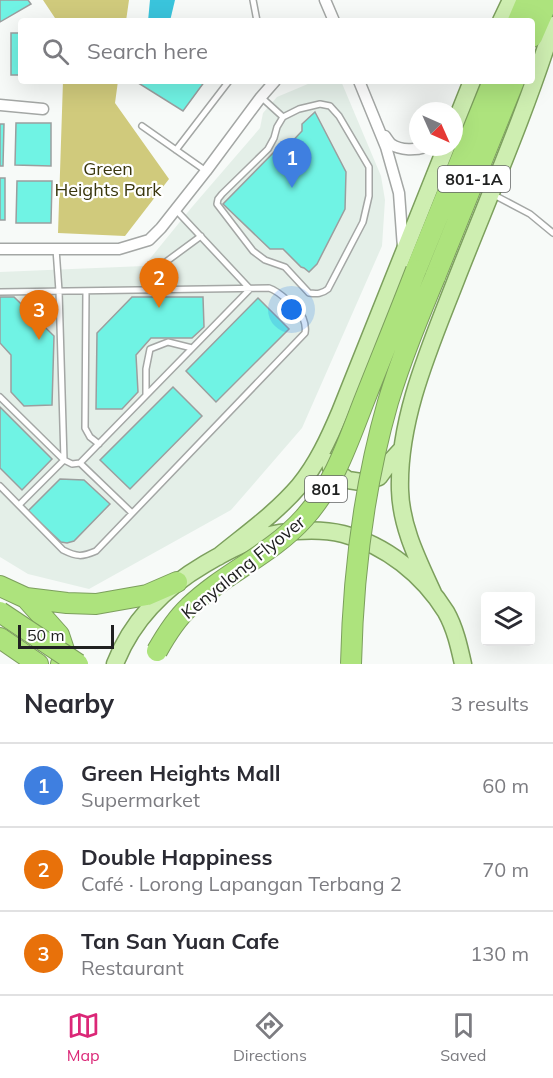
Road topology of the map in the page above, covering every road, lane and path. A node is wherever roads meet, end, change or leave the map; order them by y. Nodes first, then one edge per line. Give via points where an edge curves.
1 (253, 0) edge
2 (511, 0) edge
3 (527, 0) edge
4 (548, 0) edge
5 (330, 2) edge
6 (256, 18) edge
7 (333, 18) edge
8 (502, 18) edge
9 (519, 18) edge
10 (553, 25) edge
11 (535, 30) edge
12 (535, 80) edge
13 (227, 84) edge
14 (272, 84) edge
15 (360, 84) edge
16 (471, 84) edge
17 (492, 84) edge
18 (513, 84) edge
19 (534, 84) edge
20 (261, 97) junction
21 (463, 102) edge
22 (0, 105) edge
23 (43, 109) dead end
24 (283, 117) junction
25 (142, 126) dead end
26 (379, 129) junction
27 (409, 149) edge
28 (176, 150) junction
29 (442, 156) edge
30 (206, 171) junction
31 (491, 192) junction
32 (176, 210) junction
33 (553, 233) edge
34 (201, 236) junction
35 (0, 249) edge
36 (56, 249) junction
37 (403, 255) junction
38 (435, 277) joint
39 (250, 289) junction
40 (151, 290) junction
41 (59, 291) junction
42 (86, 291) junction
43 (0, 292) edge
44 (192, 348) junction
45 (146, 395) junction
46 (0, 397) edge
47 (326, 442) junction
48 (99, 444) junction
49 (402, 449) junction
50 (64, 460) junction
51 (80, 463) junction
52 (0, 486) edge
53 (19, 505) junction
54 (132, 513) junction
55 (218, 557) junction
56 (177, 582) junction
57 (0, 586) edge
58 (433, 593) junction
59 (26, 598) junction
60 (0, 612) edge
61 (0, 638) edge
62 (154, 657) edge
63 (38, 664) edge
64 (61, 664) edge
65 (78, 664) edge
66 (115, 664) edge
67 (351, 664) edge
68 (463, 664) edge

1 - 6 lane
2 - 8 main road
3 - 9 highway
4 - 11 highway
5 - 7 street
10 - 12 main road
13 - 28 lane
14 - 20 street
15 - 26 street
16 - 21 main road
17 - 62 highway, Kenyalang Flyover / 801, bridge via 334,475 296,527 187,608
18 - 38 highway, 801-1A
19 - 31 main road
20 - 24 lane
20 - 30 street
22 - 23 street
24 - 24 lane via 320,104 330,106 369,167 369,196 363,222 328,289 320,294 309,292 285,267 253,251 217,204 222,194 268,149
25 - 28 lane
26 - 27 street via 392,144
26 - 37 street via 399,193
28 - 30 lane
29 - 37 main road
30 - 32 street
31 - 33 lane via 530,214
31 - 49 main road via 419,381
32 - 34 lane
32 - 36 street via 149,240 136,245 119,249
34 - 39 lane
34 - 40 lane via 163,264 154,276
35 - 36 street
36 - 41 lane
37 - 47 main road
38 - 67 highway, 801, bridge via 405,351 378,438 356,565
39 - 40 lane
39 - 44 lane
39 - 54 lane via 269,288 279,293 302,316 304,333
40 - 42 lane
41 - 42 lane
41 - 43 lane
41 - 50 lane
42 - 48 lane via 85,428
44 - 45 lane
44 - 45 lane via 168,342 150,349
45 - 48 lane
46 - 50 lane
47 - 49 main road via 331,468 348,480 361,482 379,477
47 - 55 main road via 300,484 285,500
48 - 51 lane
49 - 58 main road via 403,520
50 - 51 lane
50 - 53 lane
51 - 54 lane
52 - 53 lane
53 - 54 lane via 63,550 75,556 96,551
55 - 56 main road
55 - 58 main road via 278,533 344,534 395,558
56 - 59 highway via 147,595 96,604
56 - 66 main road via 138,621
57 - 59 highway
58 - 68 main road via 458,639
59 - 64 highway via 59,635 65,653
60 - 65 highway, bridge
61 - 63 highway

